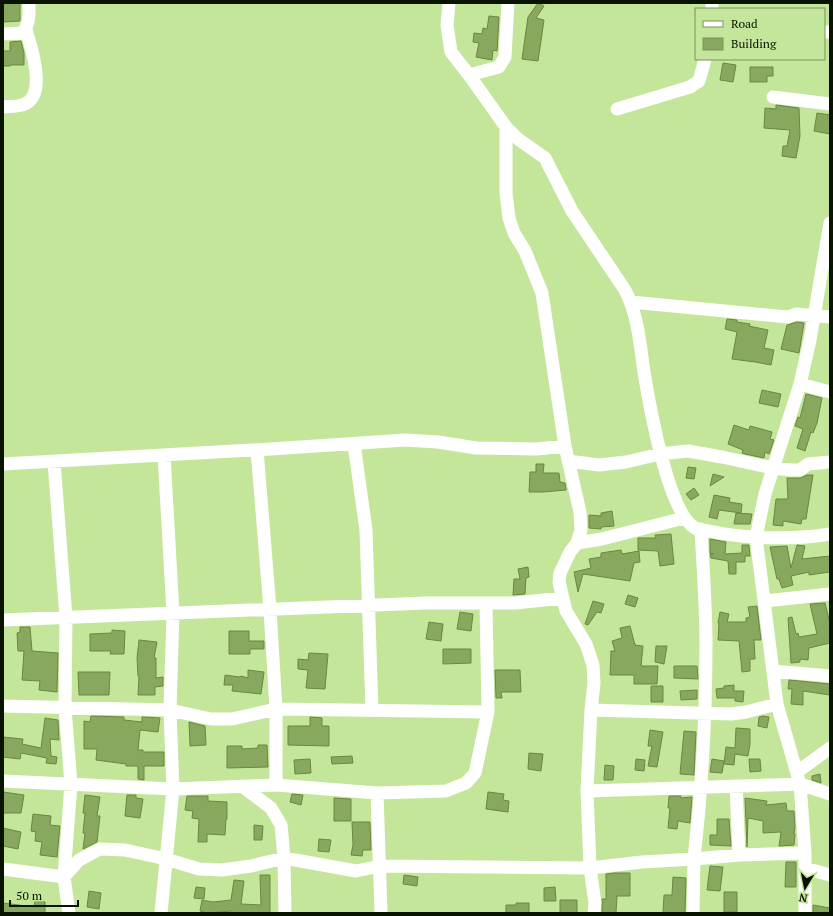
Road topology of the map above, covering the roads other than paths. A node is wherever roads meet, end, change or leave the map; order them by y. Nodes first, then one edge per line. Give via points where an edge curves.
1 (29, 3) edge
2 (449, 3) edge
3 (508, 3) edge
4 (26, 30) junction
5 (3, 34) edge
6 (705, 60) edge
7 (469, 75) junction
8 (773, 97) dead end
9 (830, 104) edge
10 (3, 107) edge
11 (616, 109) dead end
12 (506, 127) junction
13 (830, 223) edge
14 (828, 243) edge
15 (631, 302) junction
16 (814, 316) junction
17 (830, 317) edge
18 (800, 384) junction
19 (830, 392) edge
20 (354, 444) junction
21 (565, 446) junction
22 (257, 450) junction
23 (660, 454) junction
24 (164, 456) junction
25 (568, 461) junction
26 (54, 462) junction
27 (830, 462) edge
28 (3, 464) edge
29 (773, 468) junction
30 (684, 518) junction
31 (701, 529) junction
32 (830, 534) edge
33 (756, 537) junction
34 (577, 542) junction
35 (830, 594) edge
36 (563, 598) junction
37 (765, 601) junction
38 (486, 603) junction
39 (370, 605) junction
40 (270, 609) junction
41 (173, 613) junction
42 (66, 617) junction
43 (3, 620) edge
44 (773, 671) junction
45 (830, 676) edge
46 (777, 704) junction
47 (3, 706) edge
48 (65, 708) junction
49 (276, 709) junction
50 (170, 710) junction
51 (372, 710) junction
52 (591, 710) junction
53 (488, 712) junction
54 (705, 713) junction
55 (830, 748) edge
56 (799, 778) junction
57 (3, 781) edge
58 (71, 784) junction
59 (276, 785) junction
60 (242, 786) junction
61 (736, 786) junction
62 (700, 788) junction
63 (173, 790) junction
64 (587, 791) junction
65 (377, 794) junction
66 (830, 794) edge
67 (805, 853) junction
68 (739, 855) junction
69 (166, 858) junction
70 (284, 858) junction
71 (694, 859) junction
72 (380, 866) junction
73 (590, 868) junction
74 (805, 868) junction
75 (3, 869) edge
76 (830, 875) edge
77 (64, 877) junction
78 (69, 913) edge
79 (161, 913) edge
80 (284, 913) edge
81 (381, 913) edge
82 (594, 913) edge
83 (693, 913) edge
84 (805, 913) edge

1 - 4 street
2 - 7 street via 447,25 451,52
3 - 7 street via 505,57 499,67
4 - 5 street via 22,33
4 - 10 street via 34,55 34,94 25,104
6 - 11 street via 698,81 690,87
7 - 12 street
8 - 9 street
12 - 15 street via 545,158 572,211
12 - 21 street via 506,193 509,218 542,293
13 - 14 street
14 - 16 street
15 - 16 street via 788,317 796,314
15 - 23 street
16 - 17 street
16 - 18 street
18 - 19 street
18 - 29 street
20 - 21 street via 405,440 476,448 536,449
20 - 22 street
20 - 39 street via 366,530
21 - 25 street
22 - 24 street
22 - 40 street
23 - 25 street via 599,465
23 - 29 street via 688,451
23 - 30 street
24 - 26 street
24 - 41 street
25 - 34 street via 580,512 581,530
26 - 28 street
26 - 42 street
27 - 29 street via 808,464 800,470
29 - 33 street
30 - 31 street via 695,528
30 - 34 street via 602,539
31 - 33 street via 720,534
31 - 54 street via 706,643
32 - 33 street
33 - 37 street
34 - 36 street via 560,573 559,582
35 - 37 street
36 - 38 street
36 - 52 street via 566,611 586,644 593,665
37 - 44 street
38 - 39 street
38 - 53 street
39 - 40 street
39 - 51 street
40 - 41 street
40 - 49 street
41 - 42 street
41 - 50 street
42 - 43 street
42 - 48 street
44 - 45 street
44 - 46 street
46 - 54 street via 731,714
46 - 56 street
47 - 48 street
48 - 50 street
48 - 58 street
49 - 50 street via 232,719 211,719
49 - 51 street
49 - 59 street
50 - 63 street
51 - 53 street
52 - 54 street
52 - 64 street
53 - 65 street via 475,773 466,783 446,791
54 - 62 street
55 - 56 street
56 - 61 street
56 - 66 street
56 - 67 street
57 - 58 street
58 - 63 street
58 - 77 street
59 - 60 street
59 - 65 street
60 - 63 street
60 - 70 street via 271,808 281,825
61 - 62 street
61 - 68 street
62 - 64 street
62 - 71 street
63 - 69 street
64 - 73 street
65 - 72 street
67 - 68 street
67 - 74 street
68 - 71 street
69 - 70 street via 199,869 222,870
69 - 77 street via 125,850 100,849 79,860
69 - 79 street
70 - 72 street via 356,871
70 - 80 street
71 - 73 street
71 - 83 street
72 - 73 street
72 - 81 street
73 - 82 street
74 - 76 street
74 - 84 street
75 - 77 street
77 - 78 street

